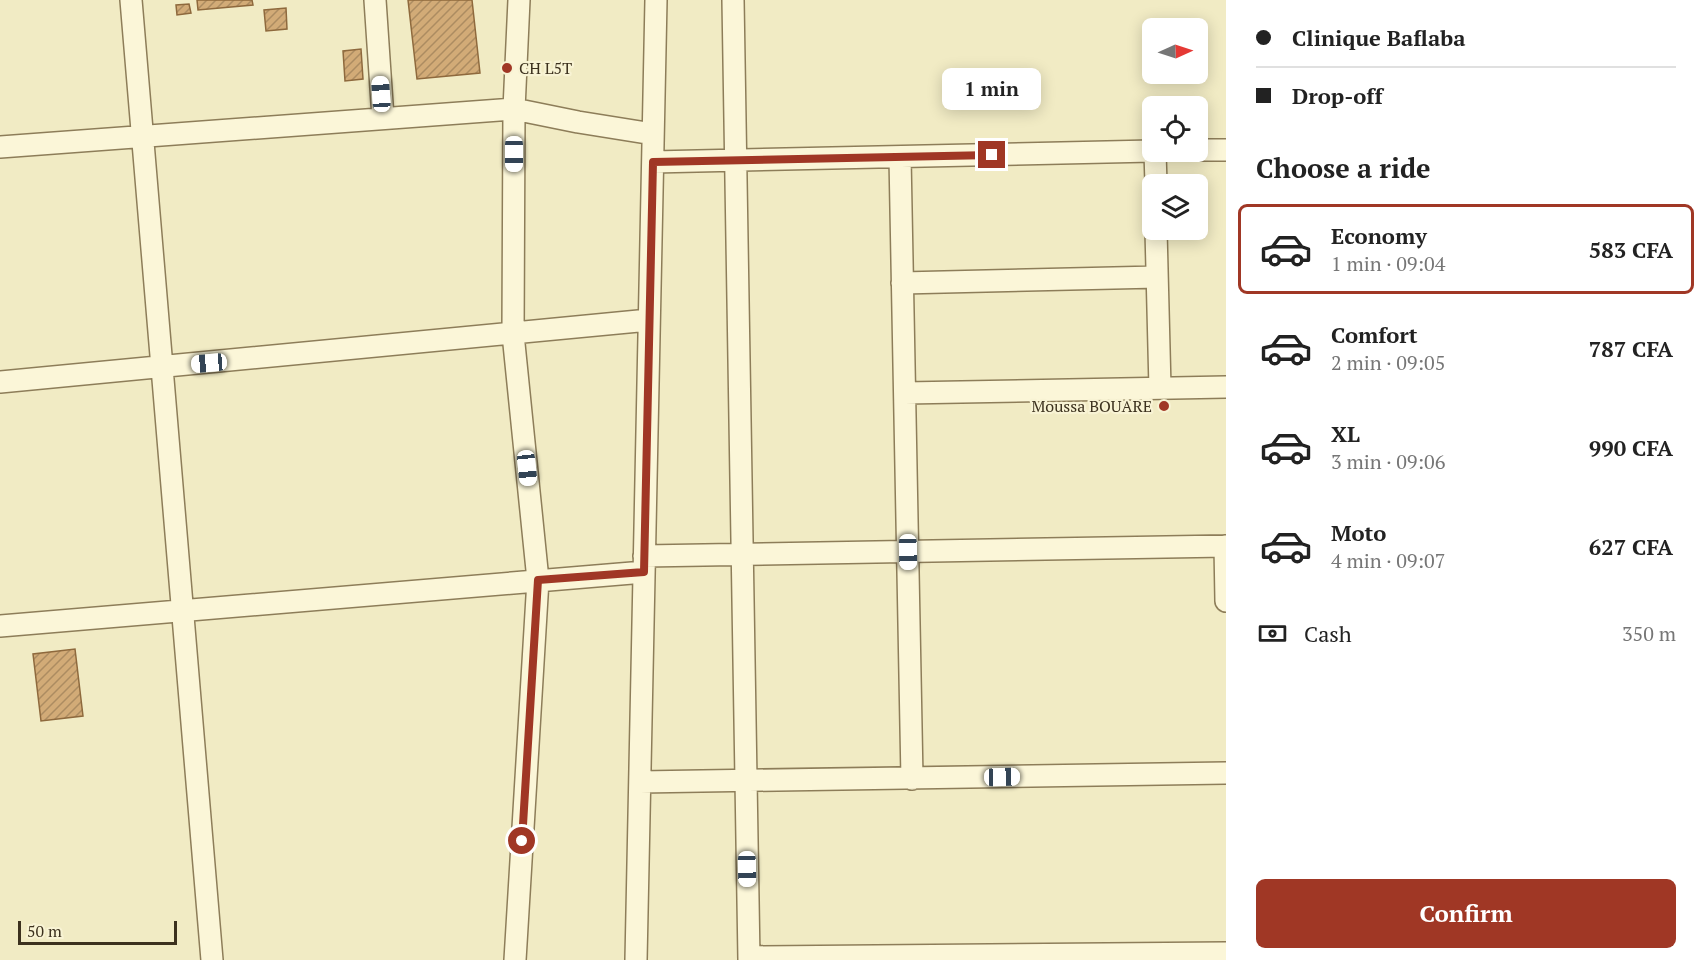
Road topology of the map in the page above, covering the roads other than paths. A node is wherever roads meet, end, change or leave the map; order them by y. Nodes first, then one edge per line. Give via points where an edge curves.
1 (131, 0) edge
2 (375, 0) edge
3 (519, 0) edge
4 (656, 0) edge
5 (733, 0) edge
6 (514, 109) junction
7 (382, 117) junction
8 (653, 134) junction
9 (143, 136) junction
10 (0, 147) edge
11 (1208, 150) edge
12 (1226, 150) edge
13 (1142, 152) edge
14 (900, 157) junction
15 (735, 160) junction
16 (653, 162) junction
17 (1156, 240) edge
18 (1157, 278) junction
19 (902, 282) junction
20 (650, 320) junction
21 (513, 334) junction
22 (162, 368) junction
23 (0, 382) edge
24 (1226, 387) edge
25 (1160, 388) junction
26 (905, 393) junction
27 (1226, 546) edge
28 (908, 552) junction
29 (742, 554) junction
30 (644, 564) junction
31 (538, 580) junction
32 (1226, 601) edge
33 (183, 610) junction
34 (0, 626) edge
35 (1226, 773) edge
36 (912, 779) junction
37 (639, 782) junction
38 (746, 782) junction
39 (1226, 953) edge
40 (1026, 957) edge
41 (1152, 957) edge
42 (749, 958) edge
43 (894, 958) edge
44 (212, 960) edge
45 (515, 960) edge
46 (636, 960) edge

1 - 9 street
2 - 7 street
3 - 6 street
4 - 8 street
5 - 15 street
6 - 7 street
6 - 8 street
6 - 21 street
7 - 9 street
8 - 16 street
9 - 10 street
9 - 22 street
11 - 12 street
13 - 14 street
14 - 15 street
14 - 19 street
15 - 16 street
15 - 29 street
16 - 20 street
17 - 18 street
18 - 19 street
18 - 25 street
19 - 26 street
20 - 21 street
20 - 30 street
21 - 22 street
21 - 31 street
22 - 23 street
22 - 33 street
24 - 25 street
25 - 26 street
26 - 28 street
27 - 28 street
27 - 32 street
28 - 29 street
28 - 36 street
29 - 30 street
29 - 38 street
30 - 31 street
30 - 37 street
31 - 33 street
31 - 45 street
33 - 34 street
33 - 44 street
35 - 36 street
36 - 38 street
37 - 38 street
37 - 46 street
38 - 42 street
39 - 41 street
40 - 41 street
40 - 43 street
42 - 43 street

